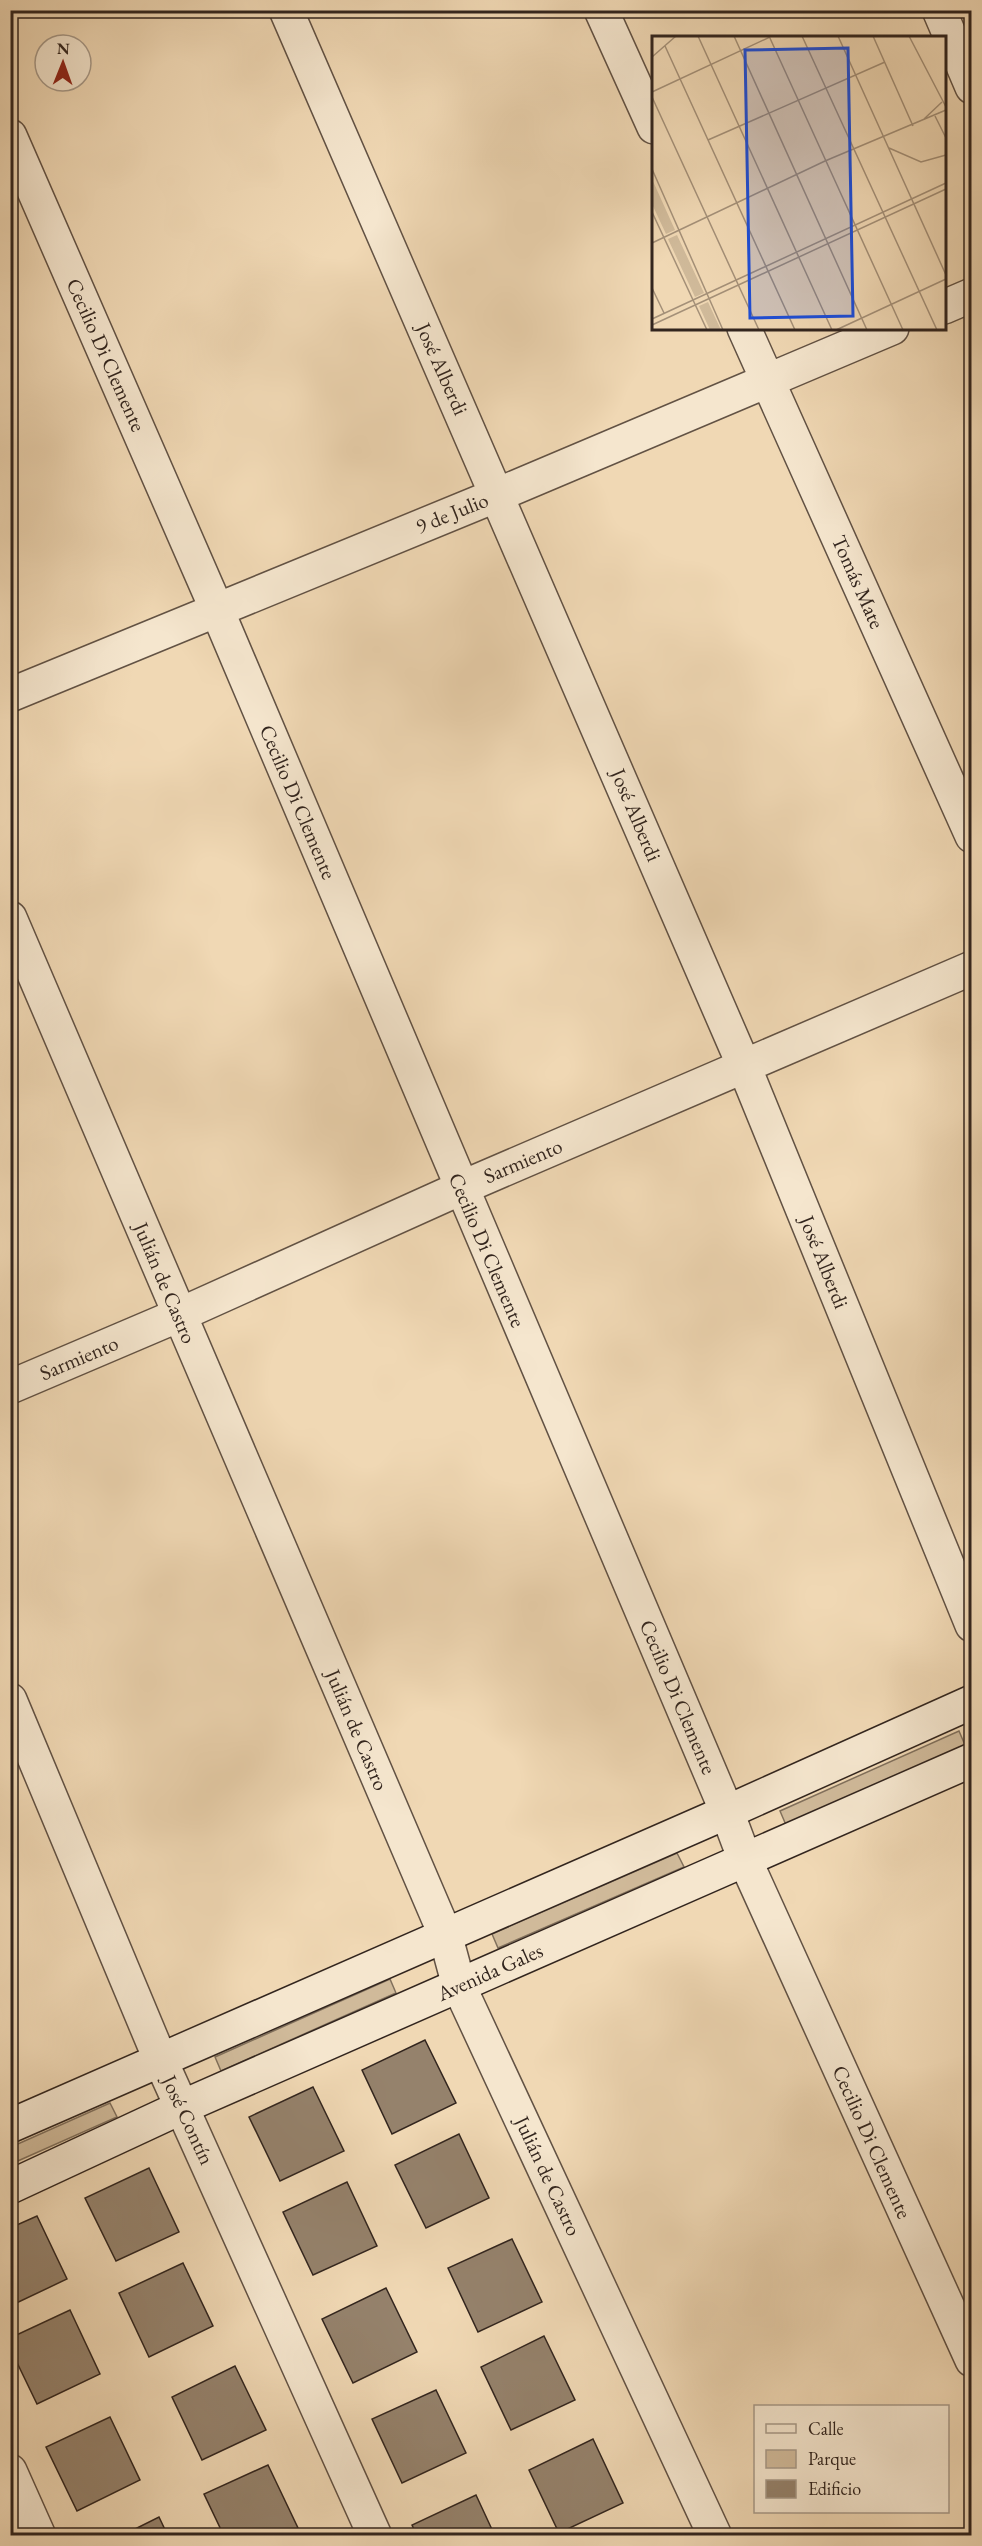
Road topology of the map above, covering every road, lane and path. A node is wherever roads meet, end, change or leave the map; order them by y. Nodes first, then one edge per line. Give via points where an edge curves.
1 (286, 10) edge
2 (601, 10) edge
3 (939, 10) edge
4 (972, 87) edge
5 (652, 123) edge
6 (10, 136) edge
7 (972, 295) edge
8 (946, 307) edge
9 (745, 330) edge
10 (887, 330) edge
11 (768, 381) junction
12 (497, 495) junction
13 (217, 610) junction
14 (10, 695) edge
15 (972, 836) edge
16 (10, 918) edge
17 (972, 968) edge
18 (744, 1066) junction
19 (461, 1188) junction
20 (179, 1315) junction
21 (10, 1387) edge
22 (972, 1625) edge
23 (10, 1700) edge
24 (972, 1702) edge
25 (972, 1760) edge
26 (727, 1812) junction
27 (745, 1860) junction
28 (445, 1934) junction
29 (459, 1986) junction
30 (160, 2059) junction
31 (183, 2107) junction
32 (10, 2126) edge
33 (10, 2187) edge
34 (972, 2360) edge
35 (10, 2471) edge
36 (39, 2535) edge
37 (375, 2535) edge
38 (715, 2535) edge

1 - 12 street, José Alberdi
2 - 5 street
3 - 4 street
6 - 13 street, Cecilio Di Clemente
7 - 8 street
9 - 11 street, Tomás Mate
10 - 11 street, 9 de Julio
11 - 12 street, 9 de Julio
11 - 15 street, Tomás Mate
12 - 13 street, 9 de Julio
12 - 18 street, José Alberdi
13 - 14 street, 9 de Julio
13 - 19 street, Cecilio Di Clemente
16 - 20 street, Julián de Castro
17 - 18 street, Sarmiento
18 - 19 street, Sarmiento
18 - 22 street, José Alberdi
19 - 20 street, Sarmiento
19 - 26 street, Cecilio Di Clemente
20 - 21 street, Sarmiento
20 - 28 street, Julián de Castro
23 - 30 street, José Contín
24 - 26 street
25 - 27 street, Avenida Gales
26 - 27 street, Cecilio Di Clemente
26 - 28 street
27 - 29 street, Avenida Gales
27 - 34 street, Cecilio Di Clemente
28 - 29 street, Julián de Castro
28 - 30 street
29 - 31 street, Avenida Gales
29 - 38 street, Julián de Castro
30 - 31 street, José Contín
30 - 32 street
31 - 33 street, Avenida Gales
31 - 37 street, José Contín
35 - 36 street

